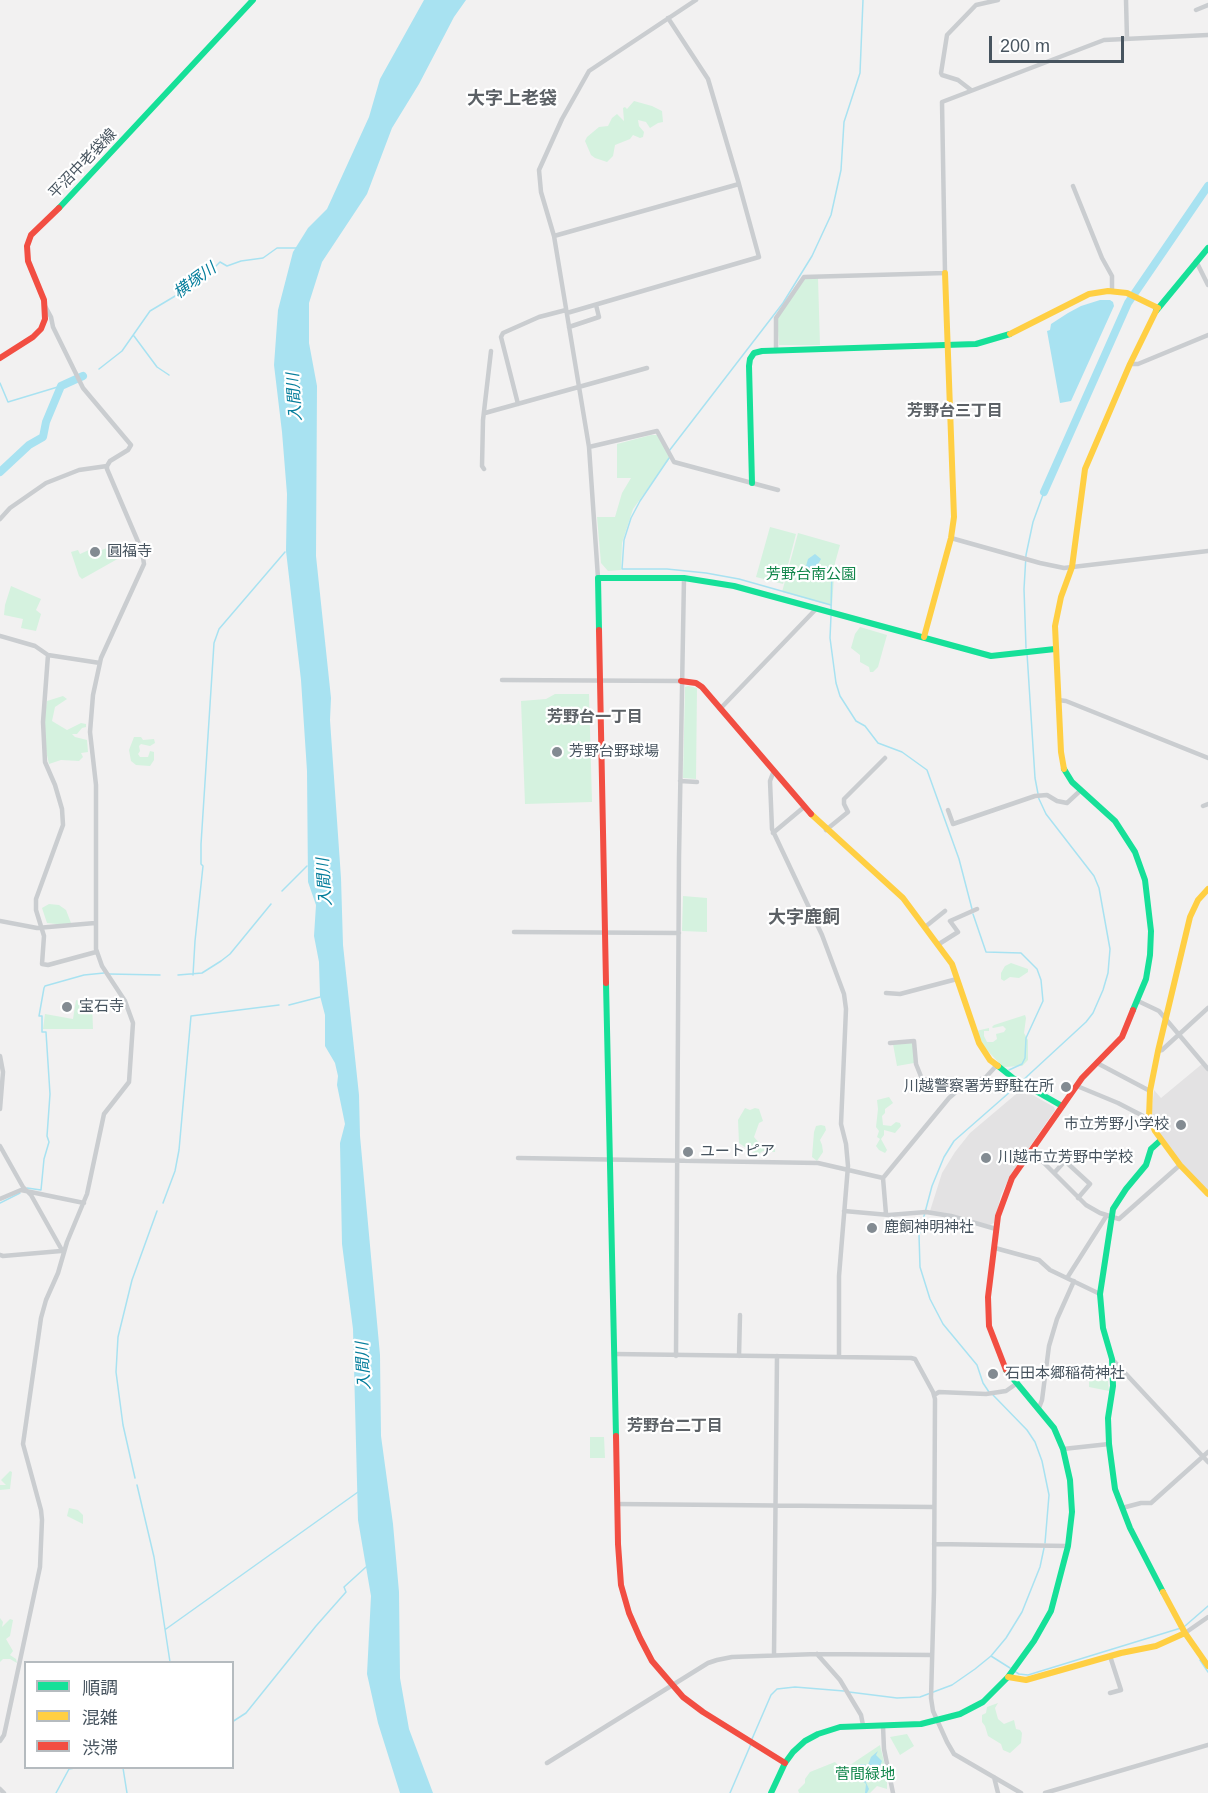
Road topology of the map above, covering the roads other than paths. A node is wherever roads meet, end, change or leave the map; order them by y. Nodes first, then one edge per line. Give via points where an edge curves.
1 (253, 0) edge
2 (696, 0) edge
3 (998, 0) edge
4 (1126, 0) edge
5 (1208, 5) edge
6 (1196, 10) dead end
7 (668, 18) junction
8 (1208, 35) edge
9 (1127, 39) junction
10 (971, 90) junction
11 (739, 184) junction
12 (1073, 186) dead end
13 (555, 236) junction
14 (1208, 248) edge
15 (1208, 258) edge
16 (1198, 259) junction
17 (945, 273) junction
18 (1208, 285) edge
19 (1112, 291) junction
20 (596, 305) junction
21 (1158, 308) junction
22 (567, 311) junction
23 (49, 319) junction
24 (569, 327) junction
25 (1208, 335) edge
26 (949, 345) junction
27 (492, 351) dead end
28 (776, 351) junction
29 (0, 358) edge
30 (1130, 364) junction
31 (647, 368) dead end
32 (581, 388) junction
33 (518, 404) junction
34 (485, 413) junction
35 (590, 447) junction
36 (107, 466) junction
37 (484, 469) dead end
38 (752, 483) junction
39 (778, 490) dead end
40 (0, 519) edge
41 (951, 538) junction
42 (1208, 551) edge
43 (1072, 567) junction
44 (598, 578) junction
45 (684, 578) junction
46 (817, 608) junction
47 (0, 636) edge
48 (924, 638) junction
49 (1055, 649) junction
50 (48, 655) junction
51 (100, 663) junction
52 (502, 680) dead end
53 (600, 681) junction
54 (681, 681) junction
55 (1058, 700) junction
56 (720, 709) junction
57 (885, 758) dead end
58 (1208, 758) edge
59 (773, 773) junction
60 (680, 781) junction
61 (697, 782) dead end
62 (1081, 790) junction
63 (804, 807) junction
64 (948, 810) dead end
65 (826, 830) junction
66 (773, 833) junction
67 (1208, 889) edge
68 (977, 909) dead end
69 (945, 911) dead end
70 (0, 921) edge
71 (95, 923) junction
72 (925, 927) junction
73 (43, 928) junction
74 (514, 932) dead end
75 (605, 932) junction
76 (679, 933) junction
77 (939, 944) junction
78 (96, 952) junction
79 (957, 979) junction
80 (886, 993) dead end
81 (1138, 1000) junction
82 (1208, 1008) edge
83 (1166, 1018) junction
84 (1179, 1034) junction
85 (890, 1043) dead end
86 (1158, 1051) junction
87 (0, 1056) edge
88 (1097, 1063) junction
89 (996, 1066) junction
90 (1208, 1069) edge
91 (964, 1085) junction
92 (1077, 1086) junction
93 (1150, 1091) junction
94 (1062, 1106) junction
95 (0, 1109) edge
96 (1149, 1117) junction
97 (1161, 1140) junction
98 (0, 1146) edge
99 (1031, 1150) junction
100 (518, 1158) dead end
101 (610, 1160) junction
102 (677, 1160) junction
103 (1180, 1166) junction
104 (848, 1170) junction
105 (1055, 1172) junction
106 (883, 1178) junction
107 (27, 1191) junction
108 (1208, 1194) edge
109 (1078, 1198) junction
110 (0, 1199) edge
111 (84, 1203) junction
112 (844, 1211) junction
113 (886, 1214) junction
114 (1109, 1215) junction
115 (996, 1229) junction
116 (995, 1248) junction
117 (62, 1252) junction
118 (0, 1255) edge
119 (1067, 1278) junction
120 (1074, 1281) junction
121 (1100, 1294) junction
122 (740, 1315) dead end
123 (614, 1354) junction
124 (676, 1356) junction
125 (739, 1356) junction
126 (777, 1356) junction
127 (839, 1357) junction
128 (1112, 1359) junction
129 (1016, 1384) junction
130 (934, 1395) junction
131 (1039, 1408) junction
132 (1109, 1444) junction
133 (1063, 1449) junction
134 (1206, 1455) edge
135 (1208, 1462) edge
136 (617, 1504) junction
137 (775, 1505) junction
138 (933, 1507) junction
139 (1122, 1508) junction
140 (934, 1544) junction
141 (1068, 1546) junction
142 (1208, 1617) edge
143 (1185, 1633) junction
144 (817, 1654) junction
145 (774, 1655) junction
146 (932, 1655) junction
147 (1110, 1656) junction
148 (1208, 1666) edge
149 (1008, 1677) junction
150 (672, 1686) junction
151 (1110, 1693) dead end
152 (936, 1720) junction
153 (863, 1725) junction
154 (883, 1726) junction
155 (0, 1741) edge
156 (1208, 1745) edge
157 (548, 1763) dead end
158 (785, 1763) junction
159 (994, 1777) junction
160 (0, 1789) edge
161 (4, 1793) edge
162 (771, 1793) edge
163 (892, 1793) edge
164 (998, 1793) edge
165 (1021, 1793) edge
166 (1045, 1793) edge

1 - 23 street, 平沼中老袋線 via 31,235 28,261
2 - 7 street
3 - 10 street via 976,5 947,35 941,73
4 - 9 street
5 - 6 street
7 - 11 street via 708,79
7 - 13 street via 592,68 573,99 539,175
8 - 9 street
9 - 10 street via 1104,39
10 - 17 street via 941,104
11 - 13 street
11 - 20 street via 759,257
12 - 19 street via 1112,276
13 - 22 street
14 - 16 street
15 - 16 street
16 - 18 street
16 - 21 street
17 - 26 street
17 - 28 street via 804,277 776,318
19 - 21 street via 1129,293
19 - 26 street via 1089,294 998,339
20 - 22 street
20 - 24 street via 599,317
21 - 30 street
22 - 24 street
22 - 33 street via 539,317 503,333
23 - 29 street via 33,337
23 - 36 street via 80,383 131,445
24 - 32 street
25 - 30 street
26 - 28 street
26 - 41 street via 955,504
27 - 34 street
28 - 38 street via 754,353 749,366
30 - 43 street via 1085,470
31 - 32 street
32 - 33 street
32 - 35 street
33 - 34 street
34 - 37 street
35 - 38 street via 657,431 674,462
35 - 44 street
36 - 40 street via 79,470 46,483
36 - 51 street via 144,558
38 - 39 street
41 - 43 street via 1040,563
41 - 48 street
42 - 43 street
43 - 49 street via 1058,608
44 - 45 street
44 - 53 street
45 - 46 street via 734,586
45 - 54 street
46 - 48 street
46 - 56 street
47 - 50 street via 35,646
48 - 49 street via 992,656
49 - 55 street
50 - 51 street
50 - 73 street via 43,744 63,825 36,899
51 - 71 street via 90,732 96,785
52 - 53 street
53 - 54 street
53 - 75 street
54 - 56 street via 702,687
54 - 60 street
55 - 58 street
55 - 62 street via 1062,761 1068,776
56 - 59 street
57 - 65 street via 844,799 848,812
59 - 63 street
59 - 66 street
60 - 61 street
60 - 76 street
62 - 64 street via 1067,803 1035,796 954,825
62 - 81 street via 1122,830 1145,880 1150,955
63 - 65 street
63 - 66 street
65 - 72 street via 896,890
66 - 104 street via 822,935 844,994 841,1124
67 - 83 street via 1190,917
68 - 77 street via 950,921 958,932
69 - 72 street
70 - 73 street
71 - 73 street
71 - 78 street
72 - 77 street
73 - 78 street via 44,966
74 - 75 street
75 - 76 street
75 - 101 street
76 - 102 street
77 - 79 street
78 - 111 street via 134,1023 131,1076 104,1114
79 - 80 street via 900,994
79 - 89 street via 979,1043
81 - 83 street via 1155,1007
81 - 88 street via 1119,1042
82 - 84 street
83 - 84 street
83 - 86 street
84 - 86 street
84 - 90 street
85 - 91 street via 914,1041 922,1079
86 - 93 street
87 - 95 street
88 - 92 street
88 - 93 street
89 - 91 street via 980,1080
89 - 94 street
91 - 106 street via 940,1107
92 - 94 street
92 - 96 street
93 - 96 street
94 - 99 street
96 - 97 street
97 - 103 street
97 - 114 street via 1151,1149 1146,1165
98 - 107 street
99 - 105 street
99 - 115 street via 1007,1190
100 - 101 street
101 - 102 street
101 - 123 street
102 - 104 street via 818,1163
102 - 124 street
103 - 108 street
103 - 114 street via 1123,1217
104 - 106 street
104 - 112 street
105 - 109 street
105 - 109 street via 1065,1161 1090,1184
106 - 113 street
107 - 110 street
107 - 111 street
107 - 117 street
109 - 114 street
111 - 117 street
112 - 113 street
112 - 127 street
113 - 115 street via 939,1213
114 - 119 street
114 - 121 street
115 - 116 street
116 - 119 street via 1039,1260
116 - 129 street via 989,1326 1001,1363
117 - 118 street
117 - 155 street via 41,1318 24,1431 25,1454 42,1520 40,1567
119 - 120 street
120 - 121 street
120 - 131 street via 1049,1346
121 - 128 street via 1100,1312
122 - 125 street
123 - 124 street
123 - 136 street
124 - 125 street
125 - 126 street
126 - 127 street
126 - 137 street
127 - 130 street via 915,1359
128 - 132 street
128 - 134 street
129 - 130 street via 1006,1391 986,1394
129 - 131 street
130 - 138 street
131 - 133 street
132 - 133 street
132 - 139 street via 1113,1479
133 - 141 street via 1072,1502
134 - 135 street
134 - 139 street via 1151,1503
136 - 137 street
136 - 150 street via 619,1570 625,1600 648,1653
137 - 138 street
137 - 145 street
138 - 140 street
139 - 143 street
140 - 141 street
140 - 146 street
141 - 149 street via 1051,1611
142 - 143 street
143 - 147 street via 1156,1646
143 - 148 street
144 - 145 street
144 - 146 street
144 - 153 street via 840,1680 861,1714
145 - 150 street via 717,1660
146 - 152 street via 932,1705
147 - 149 street via 1026,1680
147 - 151 street via 1121,1690
149 - 152 street via 976,1707
150 - 157 street
150 - 158 street via 703,1712
152 - 154 street
152 - 159 street via 954,1754
153 - 154 street
153 - 158 street via 818,1734 805,1741
154 - 163 street
156 - 166 street
158 - 162 street
159 - 164 street
159 - 165 street
160 - 161 street

